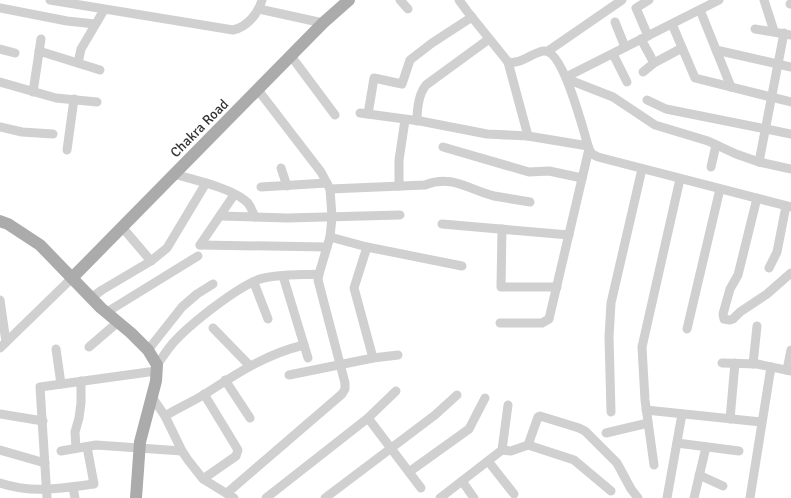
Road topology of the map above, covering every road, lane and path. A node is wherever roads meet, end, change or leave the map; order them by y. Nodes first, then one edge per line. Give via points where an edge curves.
1 (50, 0) edge
2 (349, 0) edge
3 (400, 0) edge
4 (459, 0) edge
5 (622, 0) edge
6 (649, 0) edge
7 (719, 0) edge
8 (764, 0) edge
9 (260, 4) edge
10 (0, 8) edge
11 (408, 9) dead end
12 (104, 10) junction
13 (700, 10) junction
14 (472, 18) junction
15 (615, 22) dead end
16 (95, 24) junction
17 (323, 24) junction
18 (672, 24) junction
19 (755, 29) dead end
20 (774, 31) junction
21 (788, 34) edge
22 (645, 37) junction
23 (41, 39) dead end
24 (489, 39) junction
25 (625, 47) junction
26 (682, 48) junction
27 (0, 49) edge
28 (716, 50) junction
29 (39, 51) junction
30 (548, 51) junction
31 (15, 53) dead end
32 (613, 54) junction
33 (291, 56) junction
34 (508, 62) junction
35 (78, 63) junction
36 (654, 63) junction
37 (778, 64) junction
38 (791, 67) edge
39 (100, 70) dead end
40 (643, 72) dead end
41 (567, 79) junction
42 (0, 82) edge
43 (626, 82) dead end
44 (731, 87) junction
45 (258, 90) junction
46 (33, 92) junction
47 (772, 98) junction
48 (74, 99) junction
49 (647, 100) dead end
50 (97, 102) dead end
51 (791, 102) edge
52 (335, 115) dead end
53 (405, 120) junction
54 (417, 121) junction
55 (0, 127) edge
56 (766, 130) junction
57 (53, 134) dead end
58 (791, 134) edge
59 (528, 136) junction
60 (716, 145) junction
61 (444, 147) dead end
62 (588, 148) junction
63 (67, 150) dead end
64 (759, 162) junction
65 (711, 167) dead end
66 (281, 168) dead end
67 (642, 169) junction
68 (791, 169) edge
69 (174, 174) junction
70 (582, 178) junction
71 (680, 179) junction
72 (206, 183) junction
73 (287, 186) junction
74 (328, 186) junction
75 (399, 186) junction
76 (261, 187) dead end
77 (720, 189) junction
78 (234, 195) junction
79 (757, 198) junction
80 (530, 202) dead end
81 (789, 206) edge
82 (400, 215) dead end
83 (220, 216) junction
84 (255, 217) junction
85 (332, 217) junction
86 (0, 221) edge
87 (442, 224) dead end
88 (122, 227) junction
89 (502, 229) junction
90 (569, 235) junction
91 (330, 237) junction
92 (327, 247) junction
93 (367, 247) junction
94 (198, 256) dead end
95 (151, 261) junction
96 (462, 266) dead end
97 (769, 268) dead end
98 (791, 273) edge
99 (319, 274) junction
100 (283, 276) junction
101 (72, 278) junction
102 (254, 282) junction
103 (213, 284) dead end
104 (557, 287) junction
105 (91, 298) junction
106 (0, 300) edge
107 (107, 312) junction
108 (268, 319) dead end
109 (118, 322) junction
110 (500, 323) dead end
111 (757, 326) dead end
112 (213, 328) dead end
113 (687, 329) dead end
114 (3, 345) edge
115 (304, 345) junction
116 (89, 347) dead end
117 (56, 349) dead end
118 (148, 350) junction
119 (791, 350) edge
120 (398, 355) dead end
121 (308, 358) dead end
122 (373, 358) junction
123 (722, 363) dead end
124 (735, 363) junction
125 (340, 364) junction
126 (753, 364) junction
127 (250, 366) junction
128 (771, 367) junction
129 (157, 368) junction
130 (789, 371) edge
131 (288, 375) dead end
132 (225, 380) junction
133 (81, 381) junction
134 (61, 384) junction
135 (396, 391) dead end
136 (204, 394) junction
137 (457, 396) dead end
138 (152, 397) junction
139 (485, 398) dead end
140 (508, 405) dead end
141 (646, 410) junction
142 (611, 412) dead end
143 (0, 414) edge
144 (682, 414) junction
145 (165, 416) junction
146 (250, 418) dead end
147 (368, 418) junction
148 (730, 419) junction
149 (43, 421) junction
150 (761, 422) junction
151 (648, 423) junction
152 (606, 433) dead end
153 (677, 443) junction
154 (528, 445) junction
155 (87, 447) junction
156 (706, 447) junction
157 (76, 448) junction
158 (140, 448) junction
159 (390, 449) junction
160 (182, 450) junction
161 (502, 450) junction
162 (61, 451) dead end
163 (739, 451) dead end
164 (1, 454) edge
165 (488, 461) junction
166 (45, 463) junction
167 (654, 464) dead end
168 (408, 472) junction
169 (699, 475) junction
170 (203, 479) junction
171 (462, 481) junction
172 (0, 483) edge
173 (723, 486) dead end
174 (73, 487) junction
175 (421, 488) dead end
176 (611, 491) dead end
177 (47, 494) edge
178 (514, 494) dead end
179 (231, 496) edge
180 (75, 498) edge
181 (136, 498) edge
182 (266, 498) edge
183 (325, 498) edge
184 (440, 498) edge
185 (474, 498) edge
186 (638, 498) edge
187 (667, 498) edge
188 (694, 498) edge
189 (750, 498) edge

1 - 12 street
2 - 17 main road, Chakra Road
3 - 11 street
4 - 14 street
5 - 30 street
6 - 22 street via 636,8
7 - 13 street
8 - 20 street
9 - 12 street via 247,24 233,30
9 - 17 street
10 - 16 street
12 - 16 street
13 - 18 street
13 - 28 street
14 - 24 street
14 - 53 street via 410,60 402,84 374,78 364,113
15 - 25 street
16 - 35 street via 81,49
17 - 33 main road, Chakra Road
18 - 22 street
18 - 26 street
19 - 20 street
20 - 21 street
21 - 37 street
22 - 25 street
22 - 36 street
23 - 29 street
24 - 34 street
24 - 54 street via 426,85 421,91
25 - 32 street
26 - 36 street
26 - 44 street via 695,78
27 - 31 street
28 - 37 street
28 - 44 street
29 - 35 street
29 - 46 street
30 - 34 street via 543,50 527,59
30 - 41 street
32 - 41 street via 570,75
32 - 43 street
33 - 45 main road, Chakra Road
33 - 52 street
34 - 59 street
35 - 39 street
36 - 40 street
37 - 38 street
37 - 47 street
41 - 60 street via 613,97 655,125
41 - 62 street
42 - 46 street
44 - 47 street
45 - 69 main road, Chakra Road
45 - 74 street via 321,172
46 - 48 street via 60,99
47 - 51 street
47 - 56 street
48 - 50 street
48 - 63 street
49 - 56 street via 666,108
53 - 54 street
53 - 75 street via 399,160
54 - 59 street via 487,134
55 - 57 street via 22,132
56 - 58 street
56 - 64 street
59 - 62 street
60 - 64 street
60 - 65 street
61 - 70 street via 529,172 549,171
62 - 67 street via 598,157
62 - 70 street
64 - 68 street
66 - 73 street
67 - 71 street
67 - 142 street via 611,303
69 - 72 street
69 - 88 main road, Chakra Road
70 - 90 street
71 - 77 street
71 - 141 street via 642,347
72 - 78 street
72 - 95 street via 167,248
73 - 74 street
73 - 76 street
74 - 75 street
74 - 85 street
75 - 80 street via 455,182 493,196
77 - 79 street
77 - 113 street
78 - 83 street
78 - 84 street via 248,204
79 - 81 street
79 - 98 street via 738,275 730,289 724,319 733,319
81 - 97 street via 777,252
82 - 85 street
83 - 84 street
83 - 92 street via 200,245
84 - 85 street
85 - 91 street
86 - 101 main road via 40,244
87 - 89 street
88 - 95 street
88 - 101 main road, Chakra Road
89 - 90 street
89 - 104 street via 501,287
90 - 104 street
91 - 92 street
91 - 93 street
92 - 99 street
93 - 96 street
93 - 122 street via 354,288
94 - 107 street
95 - 105 street
99 - 100 street
99 - 125 street via 318,280
100 - 102 street
100 - 115 street
101 - 105 main road
101 - 114 street
102 - 108 street
102 - 129 street via 236,291 194,324 174,342
103 - 118 street via 182,307
104 - 110 street via 550,316 546,322
105 - 107 main road
106 - 114 street
107 - 109 main road
109 - 116 street
109 - 118 main road
111 - 126 street
112 - 127 street
115 - 121 street
115 - 127 street via 284,350
117 - 134 street
118 - 129 main road
119 - 130 street
120 - 122 street
122 - 125 street
123 - 124 street
124 - 126 street
124 - 148 street
125 - 131 street
125 - 179 street via 345,383 342,394
126 - 128 street
127 - 132 street
128 - 130 street
128 - 150 street
129 - 133 street
129 - 138 main road
132 - 136 street
132 - 146 street
133 - 134 street
133 - 157 street via 81,403 75,432
134 - 149 street via 40,387
135 - 147 street
136 - 145 street
136 - 170 street via 238,453
137 - 159 street
138 - 145 street
138 - 158 main road
139 - 168 street via 469,429
140 - 161 street
141 - 144 street
141 - 151 street
143 - 149 street
144 - 148 street
144 - 153 street
145 - 160 street
147 - 159 street
147 - 182 street
148 - 150 street
149 - 166 street
150 - 189 street
151 - 152 street
151 - 167 street
153 - 156 street
153 - 187 street
154 - 161 street via 511,451
154 - 176 street via 574,460
154 - 186 street via 540,416 579,428 617,462
155 - 157 street
155 - 158 street via 96,445
155 - 174 street via 94,484
156 - 163 street
156 - 169 street
157 - 162 street
158 - 160 street
158 - 181 main road
159 - 168 street
159 - 183 street
160 - 170 street
161 - 165 street
164 - 166 street
165 - 171 street
165 - 178 street
166 - 177 street
168 - 175 street
169 - 173 street
169 - 188 street
170 - 179 street
171 - 184 street
171 - 185 street
172 - 177 street
174 - 177 street
174 - 180 street

